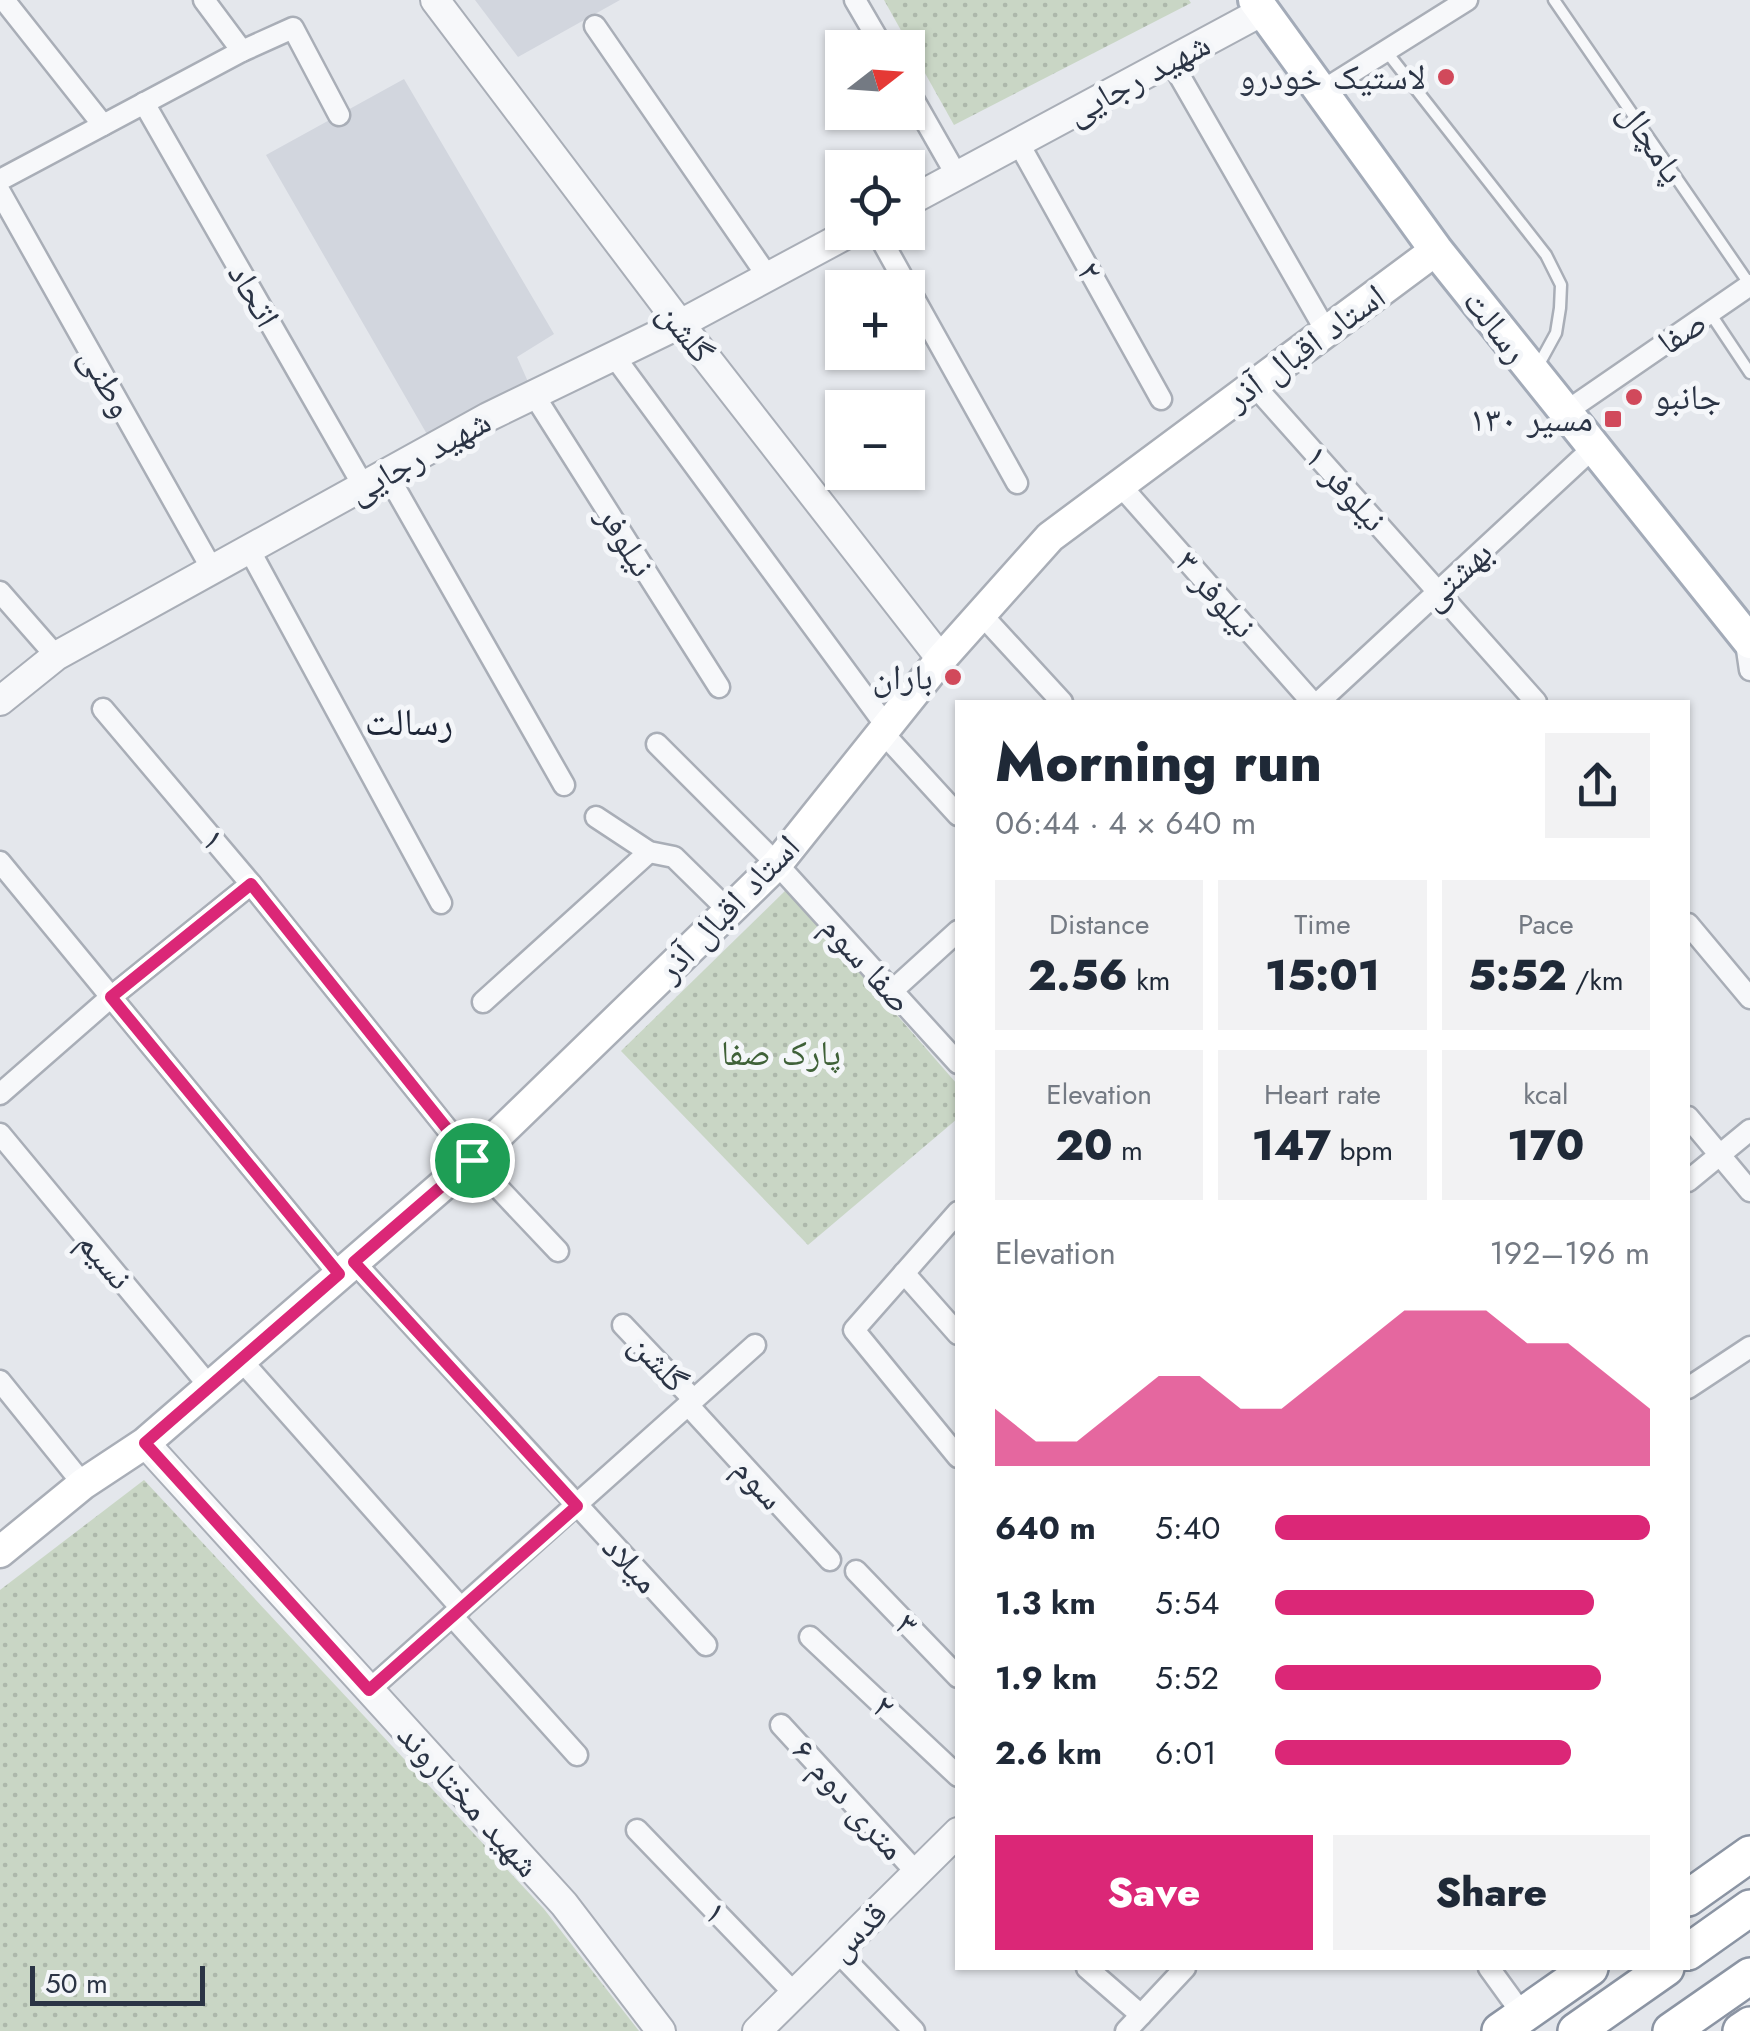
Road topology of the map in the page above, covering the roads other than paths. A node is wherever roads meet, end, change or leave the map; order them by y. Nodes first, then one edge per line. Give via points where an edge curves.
1 (4, 0) edge
2 (204, 0) edge
3 (435, 0) edge
4 (855, 0) edge
5 (1467, 0) edge
6 (1554, 0) edge
7 (1259, 6) edge
8 (595, 26) dead end
9 (872, 30) edge
10 (242, 51) junction
11 (1386, 51) junction
12 (1171, 61) junction
13 (1322, 91) junction
14 (144, 103) junction
15 (339, 115) dead end
16 (925, 120) edge
17 (102, 126) junction
18 (1018, 142) junction
19 (957, 176) junction
20 (0, 180) edge
21 (0, 192) edge
22 (925, 193) edge
23 (825, 246) edge
24 (888, 250) edge
25 (1436, 250) junction
26 (768, 278) junction
27 (1750, 285) edge
28 (1710, 313) junction
29 (680, 324) junction
30 (1326, 331) junction
31 (614, 356) junction
32 (1750, 373) edge
33 (1534, 374) junction
34 (1252, 384) junction
35 (534, 394) junction
36 (1161, 399) dead end
37 (1564, 412) junction
38 (1593, 448) junction
39 (375, 480) junction
40 (1017, 483) dead end
41 (1120, 484) junction
42 (250, 551) junction
43 (213, 571) junction
44 (0, 592) edge
45 (1439, 592) junction
46 (981, 614) junction
47 (1748, 639) edge
48 (56, 656) junction
49 (941, 660) junction
50 (1750, 670) edge
51 (718, 688) dead end
52 (1060, 700) edge
53 (1313, 700) edge
54 (1317, 700) edge
55 (1534, 700) edge
56 (0, 701) edge
57 (103, 708) dead end
58 (885, 730) junction
59 (657, 744) dead end
60 (564, 785) dead end
61 (955, 812) edge
62 (596, 818) dead end
63 (650, 852) junction
64 (0, 862) edge
65 (778, 864) junction
66 (251, 884) junction
67 (442, 903) dead end
68 (729, 911) junction
69 (1690, 926) edge
70 (955, 934) edge
71 (892, 991) junction
72 (111, 997) junction
73 (1750, 998) edge
74 (483, 1002) dead end
75 (955, 1060) edge
76 (0, 1094) edge
77 (1690, 1119) edge
78 (1750, 1130) edge
79 (0, 1134) edge
80 (1721, 1154) junction
81 (472, 1160) junction
82 (1690, 1180) edge
83 (1750, 1191) edge
84 (955, 1215) edge
85 (558, 1252) dead end
86 (346, 1268) junction
87 (904, 1273) junction
88 (624, 1325) dead end
89 (955, 1331) edge
90 (754, 1345) dead end
91 (1750, 1348) edge
92 (241, 1360) junction
93 (0, 1381) edge
94 (1690, 1386) edge
95 (210, 1387) junction
96 (691, 1402) junction
97 (145, 1443) junction
98 (955, 1452) edge
99 (84, 1484) junction
100 (577, 1506) junction
101 (0, 1552) edge
102 (830, 1560) dead end
103 (856, 1570) dead end
104 (456, 1612) junction
105 (810, 1637) dead end
106 (706, 1645) dead end
107 (955, 1673) edge
108 (369, 1690) junction
109 (782, 1725) dead end
110 (577, 1755) dead end
111 (955, 1773) edge
112 (637, 1830) dead end
113 (954, 1843) edge
114 (1750, 1854) edge
115 (916, 1873) junction
116 (1690, 1897) edge
117 (1750, 1908) edge
118 (1690, 1951) edge
119 (837, 1952) junction
120 (1088, 1970) edge
121 (1183, 1970) edge
122 (1490, 1970) edge
123 (1587, 1970) edge
124 (1663, 1970) edge
125 (1750, 1976) edge
126 (794, 1994) junction
127 (1141, 2015) junction
128 (1512, 2023) edge
129 (1750, 2025) edge
130 (662, 2031) edge
131 (757, 2031) edge
132 (914, 2031) edge
133 (1126, 2031) edge
134 (1576, 2031) edge
135 (1671, 2031) edge
136 (1741, 2031) edge

1 - 17 street
2 - 10 street
3 - 29 street, گلشن
4 - 9 street
5 - 11 street
6 - 27 lane, پامچال
7 - 12 street, شهید رجایی
7 - 13 main road, رسالت
8 - 26 street
10 - 14 street
10 - 15 street via 294,28
11 - 13 street
11 - 33 lane via 1546,255 1561,285 1556,333
12 - 18 street, شهید رجایی
12 - 30 street
13 - 25 main road, رسالت
14 - 17 street
14 - 39 street, اتحاد
16 - 19 street
17 - 20 street
18 - 19 street, شهید رجایی
18 - 36 street, ۲
19 - 22 street, شهید رجایی
21 - 43 street, وطنی
23 - 26 street, شهید رجایی
24 - 40 street
25 - 30 main road, استاد اقبال آذر
25 - 33 main road, رسالت
26 - 29 street, شهید رجایی
27 - 28 street, صفا
28 - 32 lane
28 - 37 street, صفا
29 - 31 street, شهید رجایی
29 - 49 street, گلشن
30 - 34 main road, استاد اقبال آذر
31 - 35 street, شهید رجایی
31 - 58 street
33 - 37 main road, رسالت
34 - 41 main road, استاد اقبال آذر
34 - 45 street, نیلوفر ۱
35 - 39 street, شهید رجایی
35 - 51 street, نیلوفر
37 - 38 main road, رسالت
38 - 45 street, بهشتی
38 - 47 main road, رسالت
39 - 42 street, شهید رجایی
39 - 60 street, اتحاد
41 - 46 main road, استاد اقبال آذر via 1050,537
41 - 53 street, نیلوفر ۳
42 - 43 street, شهید رجایی
42 - 67 street
43 - 48 street, شهید رجایی
44 - 48 street
45 - 54 street, بهشتی
45 - 55 street, نیلوفر ۱
46 - 49 main road, استاد اقبال آذر
46 - 52 street
47 - 50 street
48 - 56 street, شهید رجایی
49 - 58 main road, استاد اقبال آذر
57 - 66 street, ۱
58 - 61 street
58 - 65 main road, استاد اقبال آذر
59 - 65 street, صفا سوم
62 - 63 street
63 - 68 street via 674,857
63 - 74 street
64 - 72 street, میلاد
65 - 68 main road, استاد اقبال آذر
65 - 71 street, صفا سوم
66 - 72 street
66 - 81 street, ۱
68 - 81 main road, استاد اقبال آذر
69 - 73 street
70 - 71 street
71 - 75 street, صفا سوم
72 - 76 street
72 - 86 street, میلاد
77 - 80 street
78 - 80 street
79 - 95 street, نسیم
80 - 82 street
80 - 83 street
81 - 85 street
81 - 86 main road, استاد اقبال آذر
84 - 87 street
86 - 92 main road, استاد اقبال آذر
86 - 100 street, میلاد
87 - 89 street
87 - 98 street via 854,1330
88 - 96 street, گلشن
90 - 96 street
91 - 94 street
92 - 95 main road, استاد اقبال آذر
92 - 104 street
93 - 99 street
95 - 97 main road, استاد اقبال آذر
96 - 100 street
96 - 102 street, سوم
97 - 99 main road, استاد اقبال آذر
97 - 108 street, شهید مختاروند
99 - 101 main road, استاد اقبال آذر
100 - 104 street
100 - 106 street, میلاد
103 - 107 street, ۳
104 - 108 street
104 - 110 street
105 - 111 street, ۲
108 - 130 street, شهید مختاروند via 564,1904
109 - 115 street, ۶ متری دوم
112 - 126 street, ۱
113 - 115 street, قدس
114 - 116 highway
115 - 119 street, قدس
117 - 118 highway
119 - 126 street, قدس
119 - 132 street
120 - 127 street
121 - 127 street
122 - 128 street
123 - 128 highway
124 - 134 highway
125 - 135 highway
126 - 131 street, قدس
127 - 133 street
129 - 136 highway

